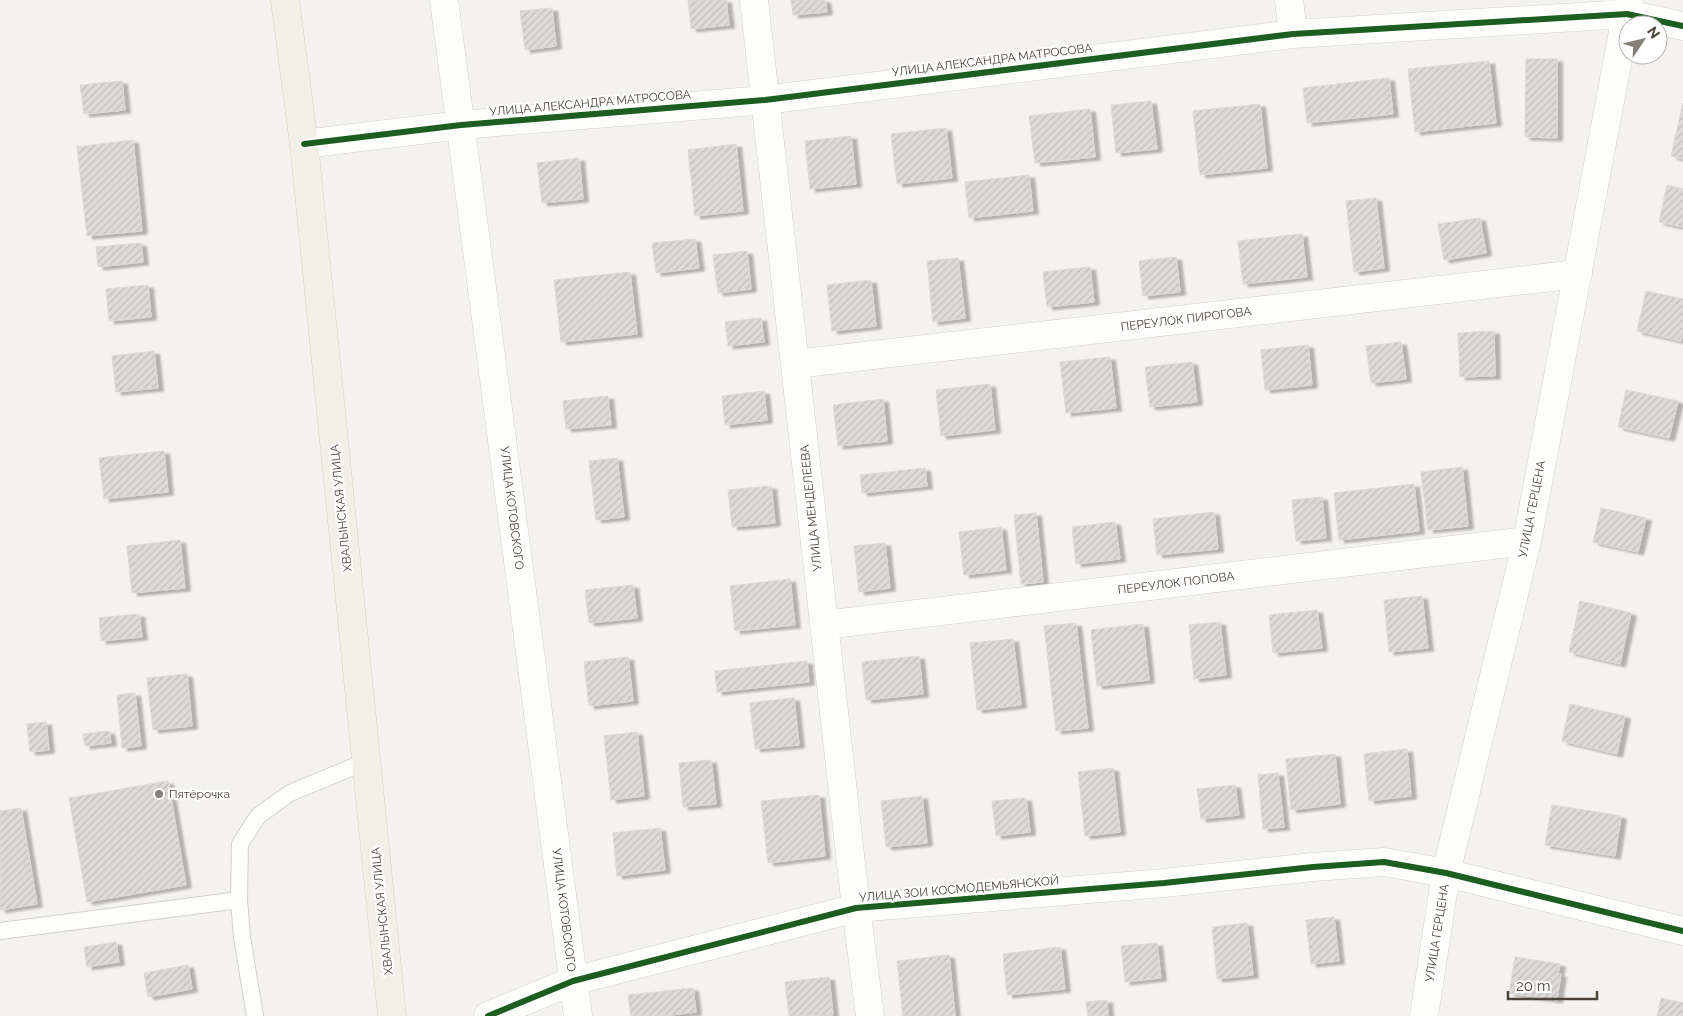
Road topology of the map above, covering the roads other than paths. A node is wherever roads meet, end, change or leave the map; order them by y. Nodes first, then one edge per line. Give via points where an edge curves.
1 (285, 0) edge
2 (444, 0) edge
3 (754, 0) edge
4 (1290, 0) edge
5 (1628, 7) edge
6 (1683, 26) edge
7 (1293, 34) junction
8 (765, 100) junction
9 (461, 125) junction
10 (304, 144) junction
11 (1578, 274) junction
12 (795, 364) junction
13 (1527, 541) junction
14 (824, 625) junction
15 (367, 761) junction
16 (1446, 873) junction
17 (239, 900) junction
18 (856, 908) junction
19 (0, 931) edge
20 (1683, 931) edge
21 (573, 981) junction
22 (255, 1016) edge
23 (392, 1016) edge
24 (488, 1016) edge
25 (578, 1016) edge
26 (870, 1016) edge
27 (1424, 1016) edge

1 - 10 main road, ХВАЛЫНСКАЯ УЛИЦА
2 - 9 street, УЛИЦА КОТОВСКОГО
3 - 8 street, УЛИЦА МЕНДЕЛЕЕВА
4 - 7 street
5 - 6 street, УЛИЦА АЛЕКСАНДРА МАТРОСОВА
5 - 7 street, УЛИЦА АЛЕКСАНДРА МАТРОСОВА
5 - 11 street, УЛИЦА ГЕРЦЕНА
7 - 8 street, УЛИЦА АЛЕКСАНДРА МАТРОСОВА
8 - 9 street, УЛИЦА АЛЕКСАНДРА МАТРОСОВА
8 - 12 street, УЛИЦА МЕНДЕЛЕЕВА
9 - 10 street, УЛИЦА АЛЕКСАНДРА МАТРОСОВА
9 - 21 street, УЛИЦА КОТОВСКОГО
10 - 15 main road, ХВАЛЫНСКАЯ УЛИЦА
11 - 12 street, ПЕРЕУЛОК ПИРОГОВА
11 - 13 street, УЛИЦА ГЕРЦЕНА
12 - 14 street, УЛИЦА МЕНДЕЛЕЕВА
13 - 14 street, ПЕРЕУЛОК ПОПОВА
13 - 16 street, УЛИЦА ГЕРЦЕНА
14 - 18 street, УЛИЦА МЕНДЕЛЕЕВА
15 - 17 lane via 290,793 258,816 240,844
15 - 23 main road, ХВАЛЫНСКАЯ УЛИЦА
16 - 18 street, УЛИЦА ЗОИ КОСМОДЕМЬЯНСКОЙ via 1384,862
16 - 20 street, УЛИЦА ЗОИ КОСМОДЕМЬЯНСКОЙ
16 - 27 street, УЛИЦА ГЕРЦЕНА
17 - 19 lane
17 - 22 lane
18 - 21 street, УЛИЦА ЗОИ КОСМОДЕМЬЯНСКОЙ
18 - 26 street, УЛИЦА МЕНДЕЛЕЕВА
21 - 24 street, УЛИЦА ЗОИ КОСМОДЕМЬЯНСКОЙ
21 - 25 street, УЛИЦА КОТОВСКОГО

